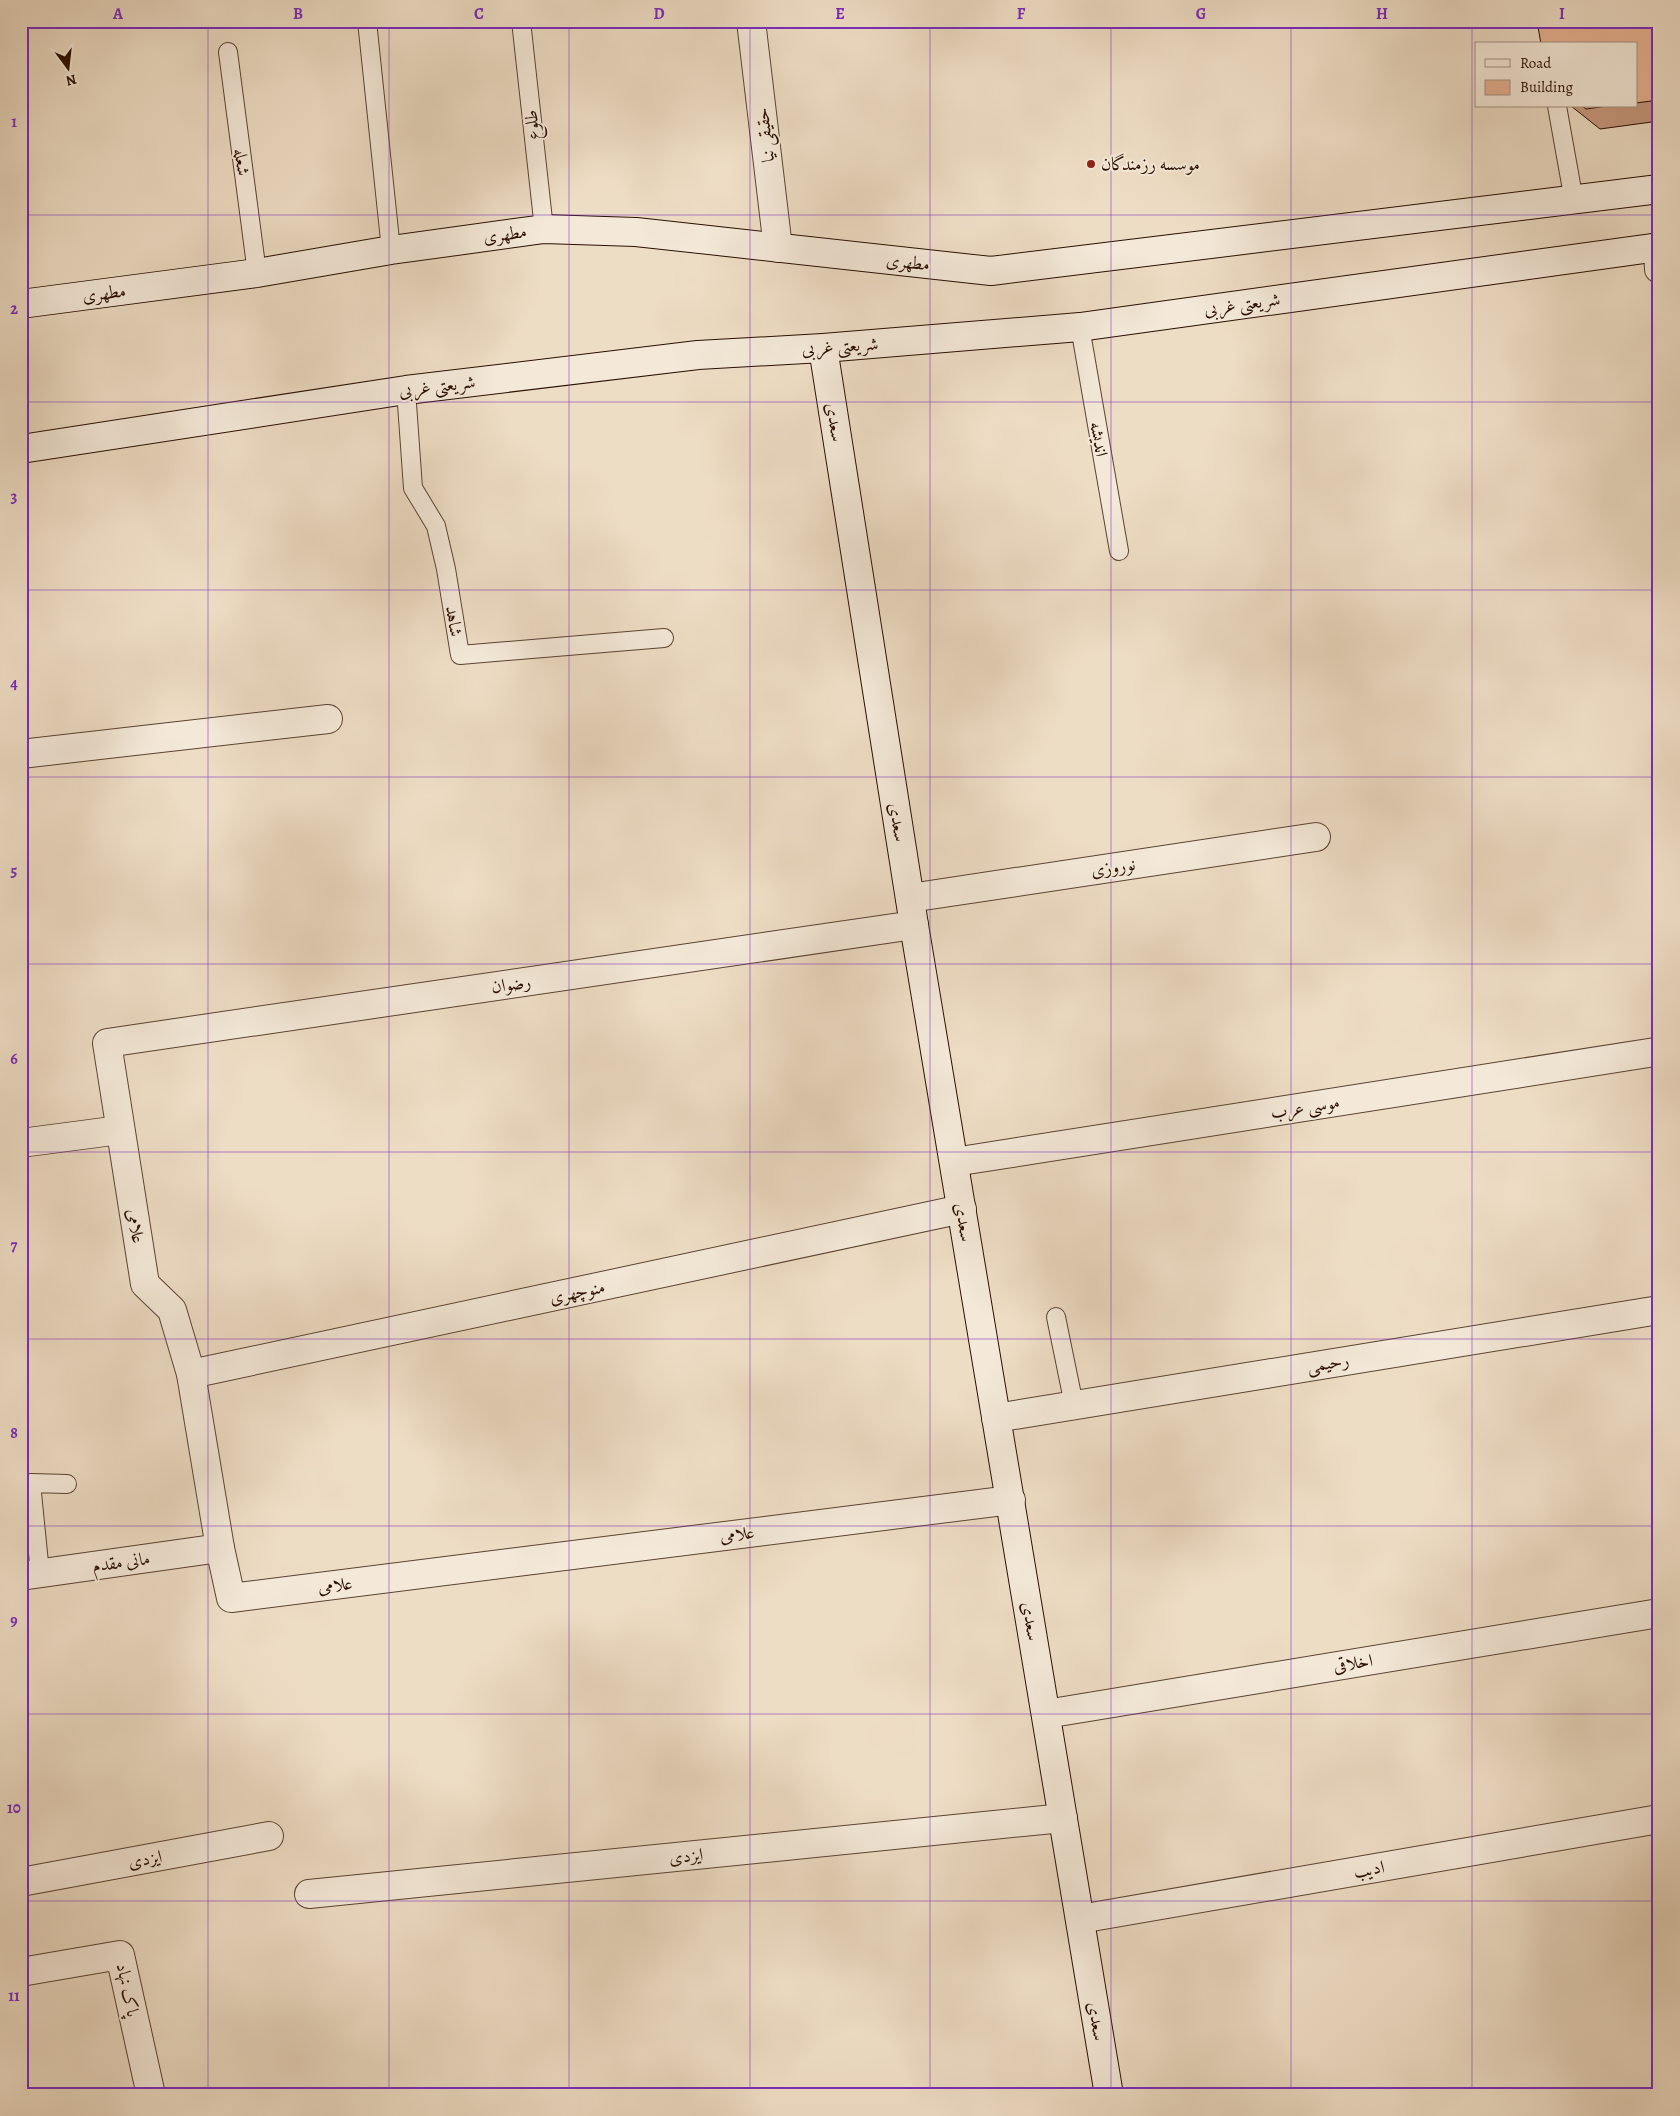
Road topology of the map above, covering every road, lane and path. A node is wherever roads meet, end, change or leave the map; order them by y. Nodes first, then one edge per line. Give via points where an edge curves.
1 (367, 21) edge
2 (521, 21) edge
3 (752, 21) edge
4 (228, 52) dead end
5 (1557, 108) edge
6 (1659, 189) edge
7 (1574, 201) junction
8 (544, 228) junction
9 (778, 248) junction
10 (391, 250) junction
11 (1658, 254) edge
12 (257, 273) junction
13 (21, 304) edge
14 (1080, 327) junction
15 (823, 348) junction
16 (406, 390) junction
17 (21, 434) edge
18 (55, 443) junction
19 (21, 449) edge
20 (1119, 551) dead end
21 (664, 638) dead end
22 (328, 719) dead end
23 (21, 754) edge
24 (1316, 837) dead end
25 (910, 898) junction
26 (914, 924) junction
27 (107, 1042) joint
28 (1655, 1052) dead end
29 (120, 1130) junction
30 (21, 1143) edge
31 (954, 1162) junction
32 (962, 1209) junction
33 (1659, 1310) edge
34 (1056, 1317) dead end
35 (191, 1374) junction
36 (1074, 1405) junction
37 (996, 1418) junction
38 (67, 1484) dead end
39 (1011, 1500) junction
40 (220, 1548) junction
41 (31, 1574) edge
42 (1659, 1613) edge
43 (1046, 1714) junction
44 (1063, 1818) junction
45 (1659, 1819) edge
46 (269, 1836) dead end
47 (21, 1882) edge
48 (309, 1894) dead end
49 (1080, 1919) junction
50 (21, 1972) edge
51 (151, 2095) edge
52 (1109, 2095) edge

1 - 10 lane
2 - 8 lane, طلوع
3 - 9 street, حقیقی نیا
4 - 12 lane, شعله
5 - 7 lane
6 - 7 street
7 - 9 street, مطهری via 991,271
8 - 9 street, مطهری via 636,232
8 - 10 street, مطهری
10 - 12 street, مطهری
11 - 14 street, شریعتی غربی
12 - 13 street, مطهری
14 - 15 street, شریعتی غربی
14 - 20 lane, اندیشه
15 - 16 street, شریعتی غربی via 698,355
15 - 25 street, سعدی
16 - 18 street, شریعتی غربی
16 - 21 lane, شاهد via 413,488 436,526 460,656
17 - 18 street
18 - 19 street, شریعتی غربی
22 - 23 street
24 - 25 street, نوروزی
25 - 26 street, سعدی
26 - 27 street, رضوان
26 - 31 street, سعدی
27 - 29 street, علامی
28 - 31 street, موسی عرب
29 - 30 street
29 - 35 street, علامی via 145,1284 172,1310
31 - 32 street, سعدی
32 - 35 street, منوچهری
32 - 37 street, سعدی
33 - 36 street, رحیمی
34 - 36 lane
35 - 40 street, علامی
36 - 37 street, رحیمی
37 - 39 street, سعدی
38 - 41 lane via 32,1483
39 - 40 street, علامی via 231,1598
39 - 43 street, سعدی
40 - 41 street, مانی مقدم
42 - 43 street, اخلاقی
43 - 44 street, سعدی
44 - 48 street, ایزدی
44 - 49 street, سعدی
45 - 49 street, ادیب
46 - 47 street, ایزدی
49 - 52 street, سعدی
50 - 51 street, پاک نهاد via 120,1955

